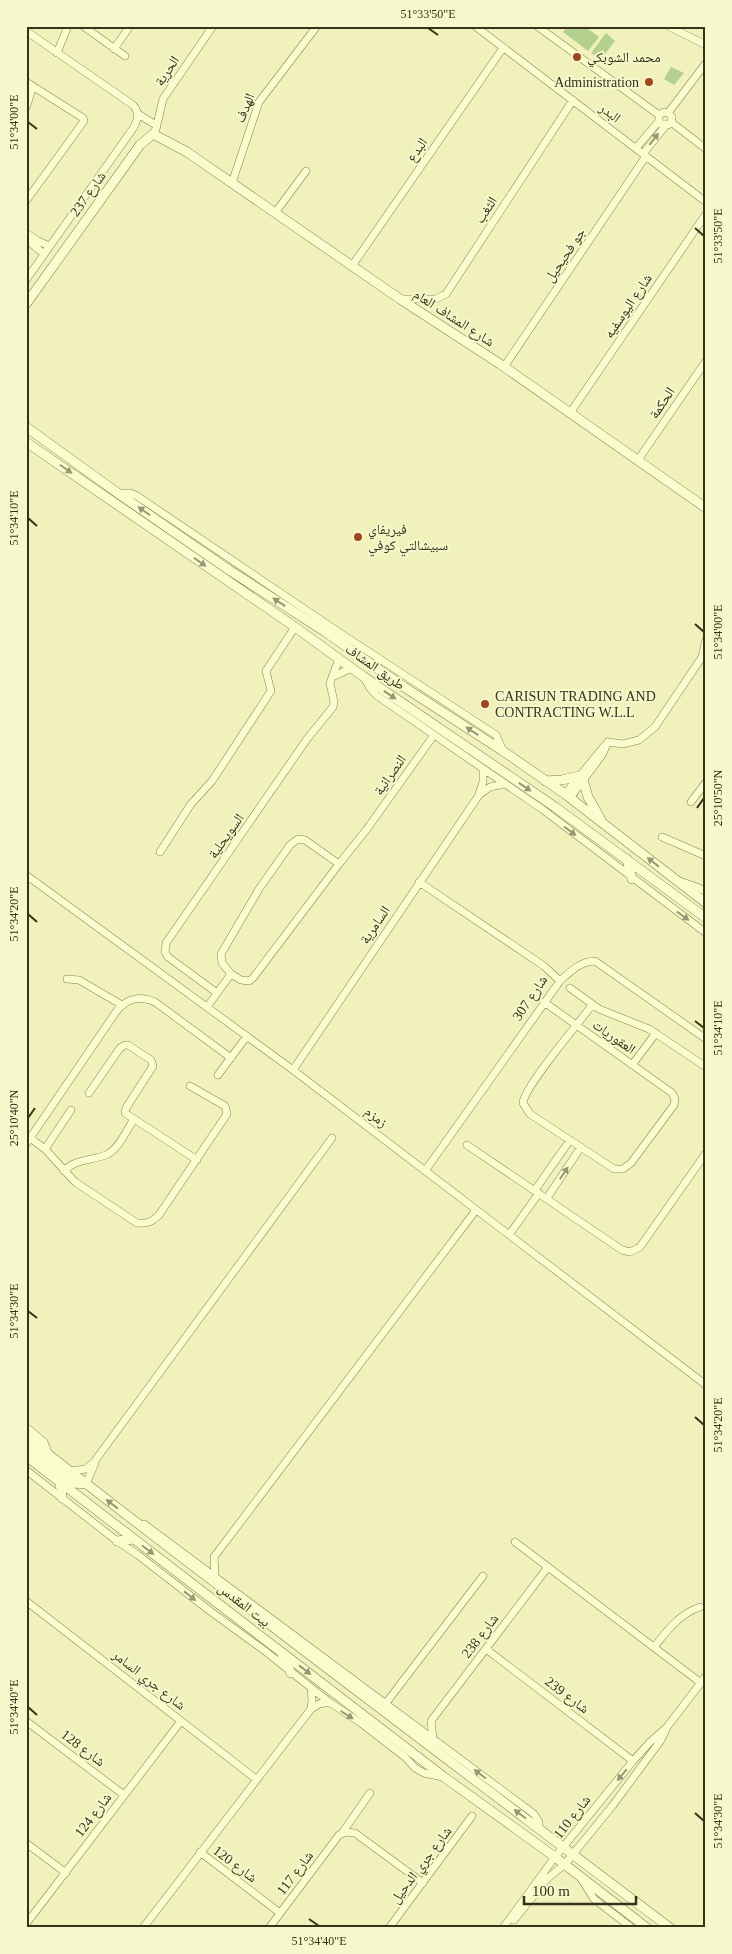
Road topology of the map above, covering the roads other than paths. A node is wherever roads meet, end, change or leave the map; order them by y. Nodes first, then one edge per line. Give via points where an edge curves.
1 (68, 26) edge
2 (83, 26) edge
3 (130, 26) edge
4 (213, 26) edge
5 (317, 26) edge
6 (475, 26) edge
7 (537, 26) edge
8 (668, 26) edge
9 (26, 32) edge
10 (706, 45) edge
11 (503, 48) junction
12 (114, 49) junction
13 (57, 53) junction
14 (125, 56) dead end
15 (706, 63) edge
16 (26, 82) edge
17 (34, 86) junction
18 (572, 100) junction
19 (26, 108) edge
20 (668, 113) junction
21 (138, 114) junction
22 (659, 118) junction
23 (668, 124) junction
24 (154, 130) junction
25 (636, 148) junction
26 (706, 148) edge
27 (645, 155) junction
28 (306, 171) dead end
29 (232, 183) junction
30 (26, 201) edge
31 (706, 202) edge
32 (275, 213) junction
33 (706, 214) edge
34 (26, 233) edge
35 (26, 238) edge
36 (49, 246) junction
37 (44, 254) junction
38 (352, 266) junction
39 (26, 280) edge
40 (400, 299) junction
41 (26, 304) edge
42 (706, 361) edge
43 (504, 367) junction
44 (570, 413) junction
45 (26, 427) edge
46 (26, 442) edge
47 (638, 460) junction
48 (706, 508) edge
49 (295, 627) junction
50 (706, 640) edge
51 (339, 659) junction
52 (352, 668) junction
53 (332, 677) junction
54 (364, 677) junction
55 (434, 735) junction
56 (483, 770) junction
57 (581, 778) junction
58 (544, 781) junction
59 (706, 782) edge
60 (504, 784) junction
61 (703, 792) edge
62 (479, 795) junction
63 (567, 796) junction
64 (691, 802) dead end
65 (604, 824) junction
66 (662, 837) dead end
67 (160, 852) dead end
68 (706, 856) edge
69 (627, 858) junction
70 (338, 864) junction
71 (26, 875) edge
72 (632, 879) junction
73 (677, 880) junction
74 (418, 882) junction
75 (706, 892) edge
76 (706, 903) edge
77 (706, 918) edge
78 (706, 933) edge
79 (232, 974) junction
80 (67, 979) dead end
81 (560, 981) junction
82 (570, 988) dead end
83 (217, 993) junction
84 (544, 1002) junction
85 (122, 1005) junction
86 (592, 1005) junction
87 (207, 1007) junction
88 (576, 1026) junction
89 (656, 1033) junction
90 (248, 1036) junction
91 (706, 1039) edge
92 (231, 1058) junction
93 (632, 1065) junction
94 (706, 1067) edge
95 (293, 1070) junction
96 (218, 1075) dead end
97 (190, 1086) dead end
98 (89, 1092) dead end
99 (72, 1110) dead end
100 (134, 1119) junction
101 (332, 1138) dead end
102 (570, 1140) junction
103 (28, 1141) edge
104 (467, 1145) dead end
105 (581, 1148) junction
106 (45, 1150) junction
107 (706, 1153) edge
108 (197, 1160) junction
109 (64, 1170) junction
110 (425, 1171) junction
111 (537, 1191) junction
112 (547, 1198) junction
113 (476, 1210) junction
114 (509, 1235) junction
115 (706, 1385) edge
116 (26, 1428) edge
117 (26, 1437) edge
118 (26, 1448) edge
119 (49, 1455) junction
120 (26, 1456) edge
121 (97, 1458) junction
122 (26, 1470) edge
123 (70, 1471) junction
124 (60, 1482) junction
125 (86, 1484) junction
126 (62, 1498) junction
127 (132, 1519) junction
128 (134, 1539) junction
129 (117, 1541) junction
130 (515, 1542) dead end
131 (214, 1558) junction
132 (196, 1562) junction
133 (548, 1567) junction
134 (215, 1576) junction
135 (483, 1576) dead end
136 (238, 1597) junction
137 (26, 1601) edge
138 (700, 1607) dead end
139 (654, 1647) junction
140 (486, 1649) junction
141 (279, 1650) junction
142 (291, 1673) junction
143 (703, 1679) edge
144 (311, 1688) junction
145 (329, 1702) junction
146 (386, 1703) junction
147 (311, 1709) junction
148 (26, 1721) edge
149 (181, 1721) junction
150 (432, 1721) junction
151 (412, 1723) junction
152 (667, 1727) junction
153 (434, 1739) junction
154 (633, 1761) junction
155 (444, 1777) junction
156 (256, 1779) junction
157 (370, 1794) dead end
158 (124, 1795) junction
159 (472, 1816) dead end
160 (539, 1829) junction
161 (342, 1833) junction
162 (26, 1843) edge
163 (563, 1849) junction
164 (200, 1852) junction
165 (572, 1855) junction
166 (555, 1857) junction
167 (565, 1864) junction
168 (66, 1873) junction
169 (580, 1878) junction
170 (423, 1883) junction
171 (280, 1913) junction
172 (26, 1924) edge
173 (143, 1928) edge
174 (268, 1928) edge
175 (389, 1928) edge
176 (505, 1928) edge
177 (632, 1928) edge
178 (647, 1928) edge
179 (670, 1928) edge

1 - 13 street
2 - 12 street
3 - 12 street
4 - 24 street, الحرية via 163,99
5 - 29 street, الهدف via 259,102
6 - 11 street, البدر
7 - 22 street
8 - 10 street
9 - 13 street
11 - 18 street, البدر
11 - 38 street, البدع
12 - 14 street
13 - 21 street via 133,104
15 - 20 street
16 - 17 street
17 - 19 street
17 - 30 street via 84,121
18 - 25 street, البدر
18 - 40 street, الثغب via 446,294 436,299
20 - 22 street via 662,112
20 - 23 street via 672,117
21 - 24 street
21 - 36 street via 134,127
22 - 23 street via 661,124
22 - 25 street
23 - 26 street
27 -> 23 street, جو فحيحيل
24 - 29 street, شارع المشاف العام
24 - 41 street, شارع 237
25 - 27 street, البدر
27 - 31 street, البدر
27 - 43 street, جو فحيحيل
28 - 32 street
29 - 32 street, شارع المشاف العام
32 - 38 street, شارع المشاف العام
33 - 44 street, شارع اليوسفيه
34 - 36 street
35 - 37 street
36 - 37 street
37 - 39 street
38 - 40 street, شارع المشاف العام
40 - 43 street, شارع المشاف العام
42 - 47 street, الحكمة
43 - 44 street, شارع المشاف العام
44 - 47 street, شارع المشاف العام
58 -> 45 street, طريق المشاف via 229,570
46 -> 49 street, طريق المشاف
47 - 48 street, شارع المشاف العام
49 - 51 street, طريق المشاف
49 - 67 street via 266,671 272,691
50 - 57 street via 702,657 655,727 639,740 623,744 608,742
51 - 52 street, طريق المشاف
51 - 53 street, السويحلية
52 - 53 street
52 - 54 street, طريق المشاف
53 - 83 street, السويحلية via 330,685 334,702 331,710 307,739 166,943 168,957
54 - 55 street via 376,695
54 -> 69 street, طريق المشاف
55 - 56 street
55 - 70 street, النصرانية
56 - 60 street
56 - 62 street, السامرية
57 - 58 street
57 - 63 street
57 - 65 street
58 - 63 street, طريق المشاف
59 - 61 street
60 - 62 street, السامرية via 490,787
60 -> 72 street via 542,809
61 - 64 street
62 - 74 street, السامرية
63 - 65 street, طريق المشاف
73 -> 65 street, طريق المشاف
66 - 68 street
69 - 72 street
69 - 77 street, طريق المشاف
70 - 79 street, النصرانية via 253,978 241,980
70 - 79 street via 305,840 298,839 290,845 220,954 222,963
71 - 87 street, زمزم
72 -> 78 street
73 - 75 street, طريق المشاف
73 - 76 street, طريق المشاف
74 - 81 street, شارع 307 via 544,966
74 - 95 street, السامرية
79 - 83 street
80 - 85 street via 79,980
81 - 84 street, شارع 307
81 - 91 street via 578,966 595,961
82 - 86 street
83 - 87 street
84 - 88 street, العقوريات
84 - 110 street, شارع 307
85 - 92 street via 138,998 155,1002
85 - 103 street
86 - 88 street
86 - 89 street
87 - 90 street, زمزم
88 - 93 street, العقوريات
88 - 102 street via 523,1099 526,1111
89 - 93 street
89 - 94 street
90 - 92 street
90 - 95 street, زمزم
92 - 96 street
93 - 105 street, العقوريات via 670,1091 674,1105 628,1167 614,1169
95 - 110 street, زمزم
97 - 108 street via 227,1110
98 - 100 street via 120,1048 128,1045 153,1064 125,1109 125,1113
99 - 106 street
100 - 108 street
100 - 109 street via 112,1152 74,1163
101 - 121 street
102 - 105 street
102 - 111 street
103 - 106 street
104 - 111 street
112 -> 105 street
106 - 109 street
107 - 112 street via 640,1247 633,1252 622,1250
108 - 109 street via 159,1215 146,1224 137,1223 75,1182
110 - 113 street, زمزم
111 - 112 street
111 - 114 street
113 - 114 street, زمزم
113 - 131 street
114 - 115 street, زمزم
116 - 119 street, بيت المقدس via 44,1442
117 - 119 street, بيت المقدس
118 - 125 street via 72,1482
119 - 123 street, بيت المقدس
120 - 124 street, بيت المقدس
121 - 123 street via 86,1469
121 - 125 street
122 - 126 street, بيت المقدس
123 - 125 street, بيت المقدس
124 - 126 street
124 - 128 street, بيت المقدس
127 -> 125 street, بيت المقدس
126 - 129 street, بيت المقدس
127 - 132 street, بيت المقدس via 147,1525
127 - 136 street, بيت المقدس
128 - 129 street
128 -> 141 street, بيت المقدس
129 -> 142 street, بيت المقدس
130 - 133 street
131 - 132 street
131 - 134 street
132 - 134 street, بيت المقدس
133 - 139 street
133 - 140 street, شارع 238
134 - 136 street, بيت المقدس
135 - 146 street
136 - 146 street, بيت المقدس
160 -> 136 street, بيت المقدس
137 - 149 street, شارع جري السامر
138 - 139 street via 677,1620
139 - 143 street
140 - 150 street, شارع 238
140 - 154 street, شارع 239
141 - 142 street
141 -> 155 street, بيت المقدس
142 - 144 street, بيت المقدس
143 - 152 street, شارع 110
144 - 145 street, بيت المقدس
144 - 147 street
145 - 147 street
145 -> 155 street, بيت المقدس via 361,1723 415,1768
146 - 151 street, بيت المقدس
147 - 156 street
148 - 158 street, شارع 128
149 - 156 street, شارع جري السامر
149 - 158 street, شارع 124
150 - 151 street
150 - 153 street
151 - 153 street, بيت المقدس
152 - 154 street, شارع 110
152 - 165 street, شارع 110 via 661,1740
160 -> 153 street, بيت المقدس via 534,1814
154 -> 163 street, شارع 110
155 - 166 street, بيت المقدس
156 - 164 street
157 - 161 street, شارع 117
158 - 168 street, شارع 124
159 - 170 street, شارع جري الدحيل
160 - 163 street, بيت المقدس
161 - 170 street via 355,1833
161 - 171 street, شارع 117
162 - 168 street
163 - 165 street, بيت المقدس
163 - 166 street, شارع 110
164 - 171 street, شارع 120
164 - 173 street
165 - 167 street, شارع 110
165 - 179 street, بيت المقدس
166 - 167 street, بيت المقدس
166 - 176 street, شارع 110
167 - 169 street, بيت المقدس
167 - 176 street, شارع 110 via 548,1878
168 - 172 street, شارع 124
169 - 177 street, بيت المقدس via 594,1899
169 - 178 street, بيت المقدس
170 - 175 street, شارع جري الدحيل
171 - 174 street, شارع 117

